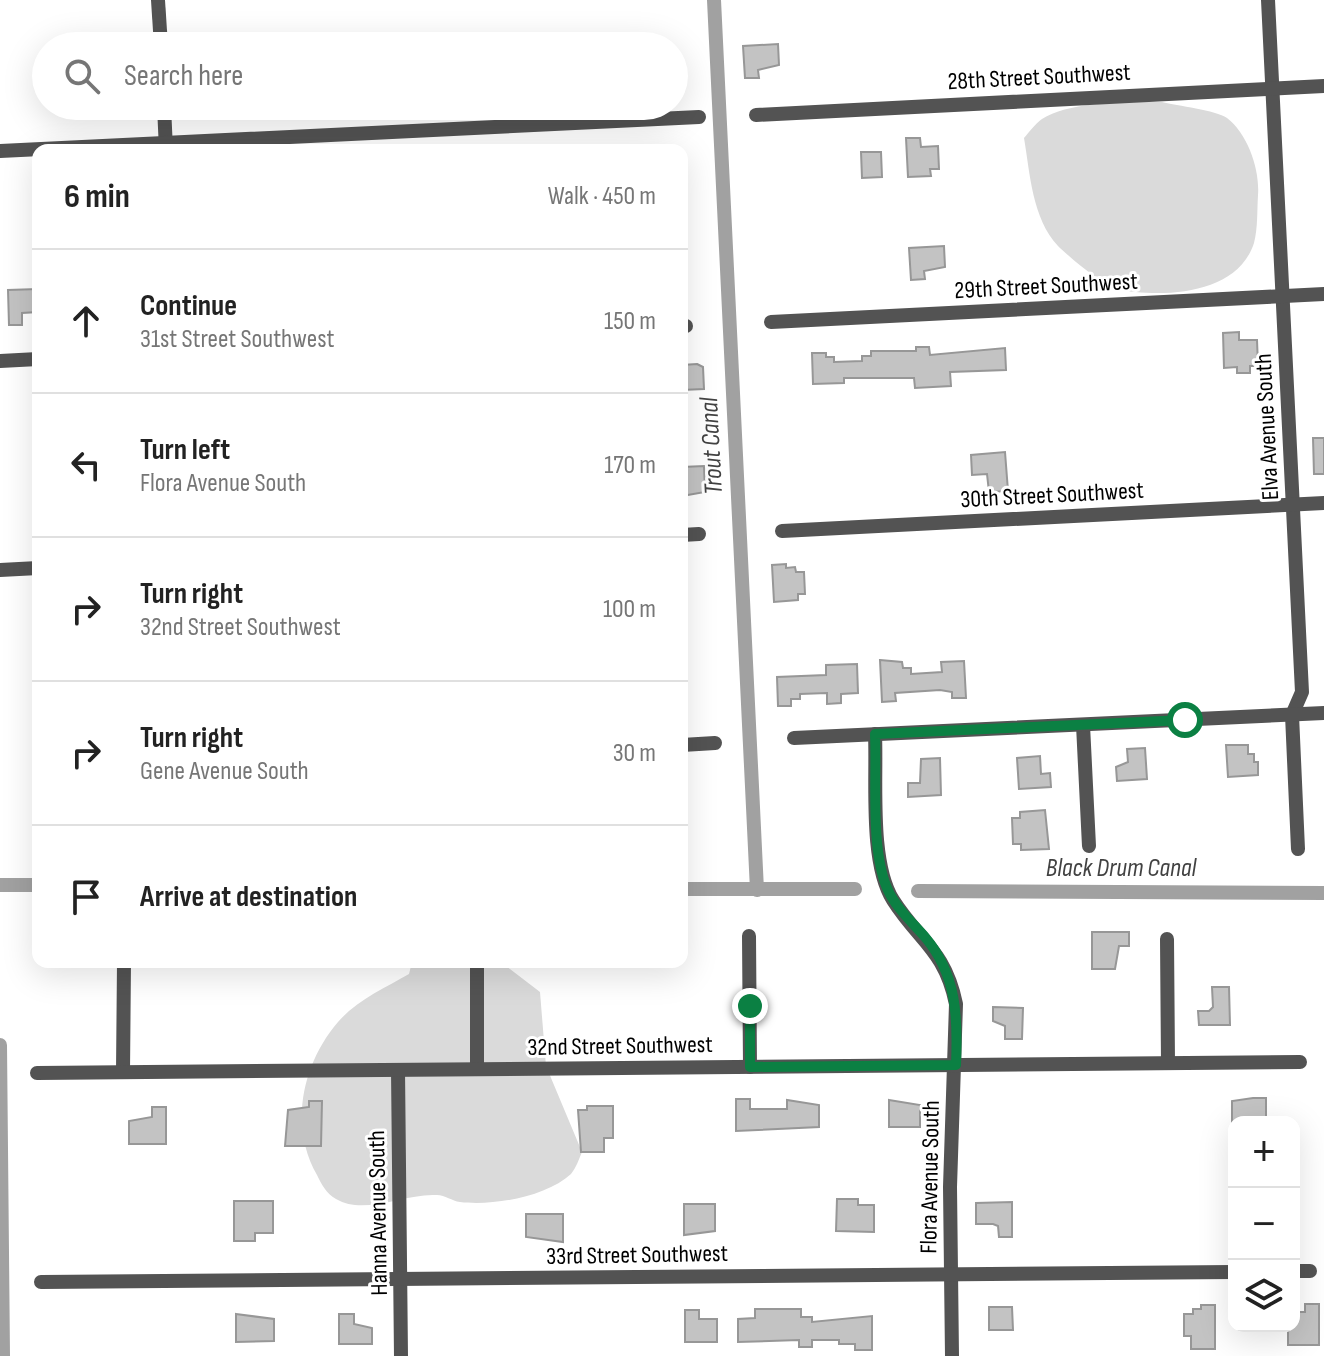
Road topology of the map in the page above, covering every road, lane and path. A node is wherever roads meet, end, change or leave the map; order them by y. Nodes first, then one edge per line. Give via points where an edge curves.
1 (158, 0) edge
2 (1268, 0) edge
3 (160, 32) edge
4 (1324, 86) edge
5 (1272, 88) junction
6 (756, 115) dead end
7 (699, 117) dead end
8 (688, 118) edge
9 (165, 120) edge
10 (644, 120) edge
11 (166, 144) edge
12 (203, 144) edge
13 (32, 150) edge
14 (0, 151) edge
15 (1324, 294) edge
16 (1283, 296) junction
17 (771, 322) dead end
18 (32, 359) edge
19 (0, 361) edge
20 (1324, 503) edge
21 (1293, 504) junction
22 (782, 531) dead end
23 (699, 534) dead end
24 (688, 535) edge
25 (32, 568) edge
26 (0, 570) edge
27 (1324, 713) edge
28 (1292, 715) junction
29 (1083, 725) junction
30 (875, 734) junction
31 (794, 738) dead end
32 (715, 743) dead end
33 (688, 745) edge
34 (1089, 846) dead end
35 (1298, 849) dead end
36 (749, 936) dead end
37 (1167, 939) dead end
38 (124, 968) edge
39 (477, 968) edge
40 (1300, 1062) dead end
41 (1168, 1063) junction
42 (956, 1065) junction
43 (750, 1067) junction
44 (477, 1069) junction
45 (398, 1070) junction
46 (123, 1072) junction
47 (37, 1073) dead end
48 (1228, 1272) edge
49 (951, 1274) junction
50 (400, 1279) junction
51 (41, 1282) dead end
52 (401, 1356) edge
53 (952, 1356) edge

1 - 3 street
2 - 5 street, Elva Avenue South
4 - 5 street, 28th Street Southwest
5 - 6 street, 28th Street Southwest
5 - 16 street, Elva Avenue South
7 - 8 street
9 - 11 street
10 - 12 street
13 - 14 street
15 - 16 street, 29th Street Southwest
16 - 17 street, 29th Street Southwest
16 - 21 street, Elva Avenue South
18 - 19 street
20 - 21 street, 30th Street Southwest
21 - 22 street, 30th Street Southwest
21 - 28 street, Elva Avenue South via 1302,692
23 - 24 street
25 - 26 street
27 - 28 street
28 - 29 street
28 - 35 street, Elva Avenue South
29 - 30 street
29 - 34 street
30 - 31 street
30 - 42 street, Flora Avenue South via 882,871 893,900 937,952 952,985 958,1019
32 - 33 street
36 - 43 street
37 - 41 street
38 - 46 street
39 - 44 street
40 - 41 street, 32nd Street Southwest
41 - 42 street, 32nd Street Southwest
42 - 43 street, 32nd Street Southwest
42 - 49 street, Flora Avenue South
43 - 44 street, 32nd Street Southwest
44 - 45 street, 32nd Street Southwest
45 - 46 street, 32nd Street Southwest
45 - 50 street, Hanna Avenue South
46 - 47 street, 32nd Street Southwest
48 - 49 street, 33rd Street Southwest
49 - 50 street, 33rd Street Southwest
49 - 53 street, Flora Avenue South
50 - 51 street, 33rd Street Southwest
50 - 52 street, Hanna Avenue South

